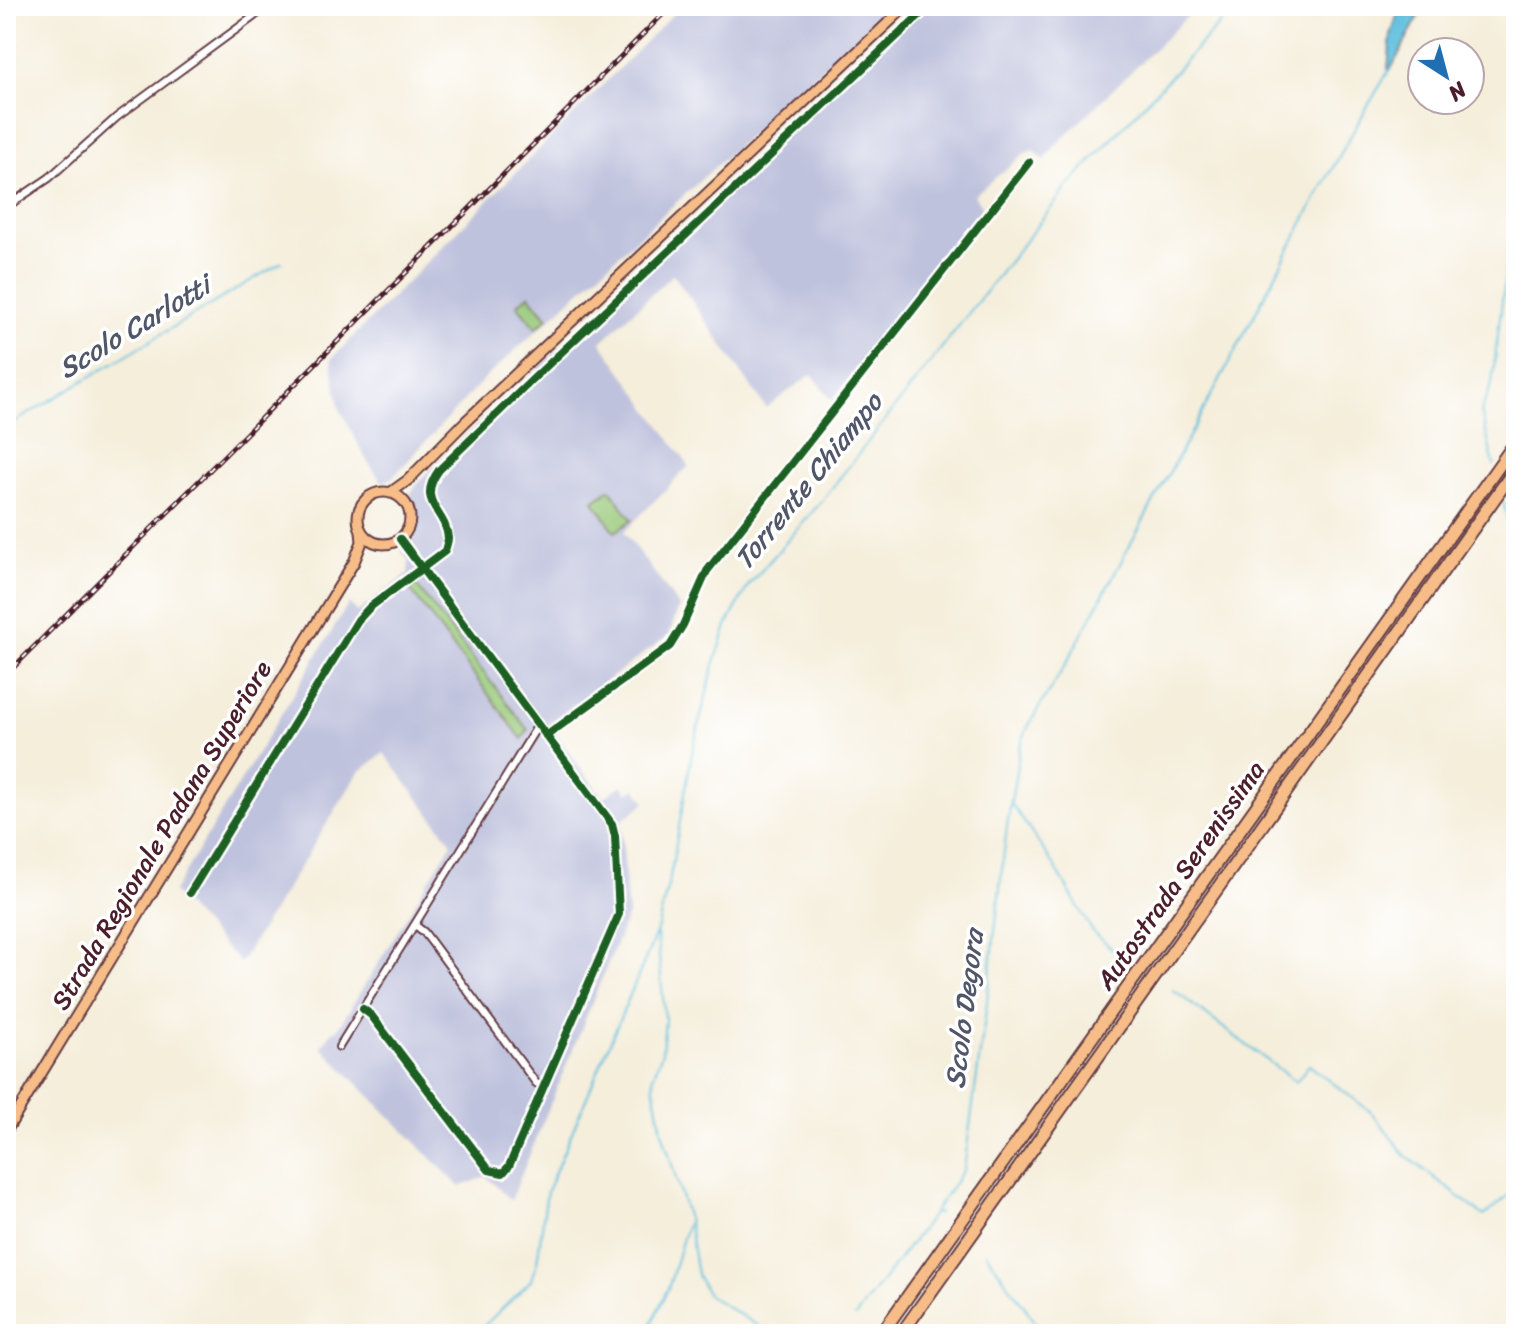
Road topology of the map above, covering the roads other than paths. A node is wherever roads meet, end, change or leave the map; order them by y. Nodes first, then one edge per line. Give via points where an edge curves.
1 (268, 6) edge
2 (906, 6) edge
3 (929, 6) edge
4 (1029, 162) dead end
5 (6, 207) edge
6 (1513, 446) edge
7 (423, 465) junction
8 (1515, 470) edge
9 (390, 493) junction
10 (405, 502) junction
11 (361, 531) junction
12 (400, 539) junction
13 (382, 544) junction
14 (354, 562) junction
15 (422, 569) junction
16 (538, 725) junction
17 (546, 736) junction
18 (190, 893) dead end
19 (415, 925) junction
20 (363, 1009) junction
21 (339, 1047) dead end
22 (544, 1087) junction
23 (6, 1131) edge
24 (881, 1334) edge
25 (901, 1334) edge

1 - 5 street
2 - 7 main road
3 - 15 street via 439,470 429,493 448,537 445,551
4 - 17 street via 707,571 670,646
6 - 24 highway, Autostrada Serenissima
7 - 9 main road
7 - 10 main road via 408,485
8 - 25 highway, Autostrada Serenissima
9 - 10 main road
9 - 11 main road via 373,494 361,506
10 - 12 main road via 409,526
11 - 13 main road
11 - 14 main road, Strada Regionale Padana Superiore
12 - 13 main road
12 - 15 street
13 - 14 main road, Strada Regionale Padana Superiore via 369,547
14 - 23 main road, Strada Regionale Padana Superiore
15 - 16 street
15 - 18 street via 358,620
16 - 17 street
16 - 19 street
17 - 22 street via 612,824 619,914
19 - 20 street
19 - 22 street
20 - 21 street
20 - 22 street via 489,1170 503,1173 509,1166

